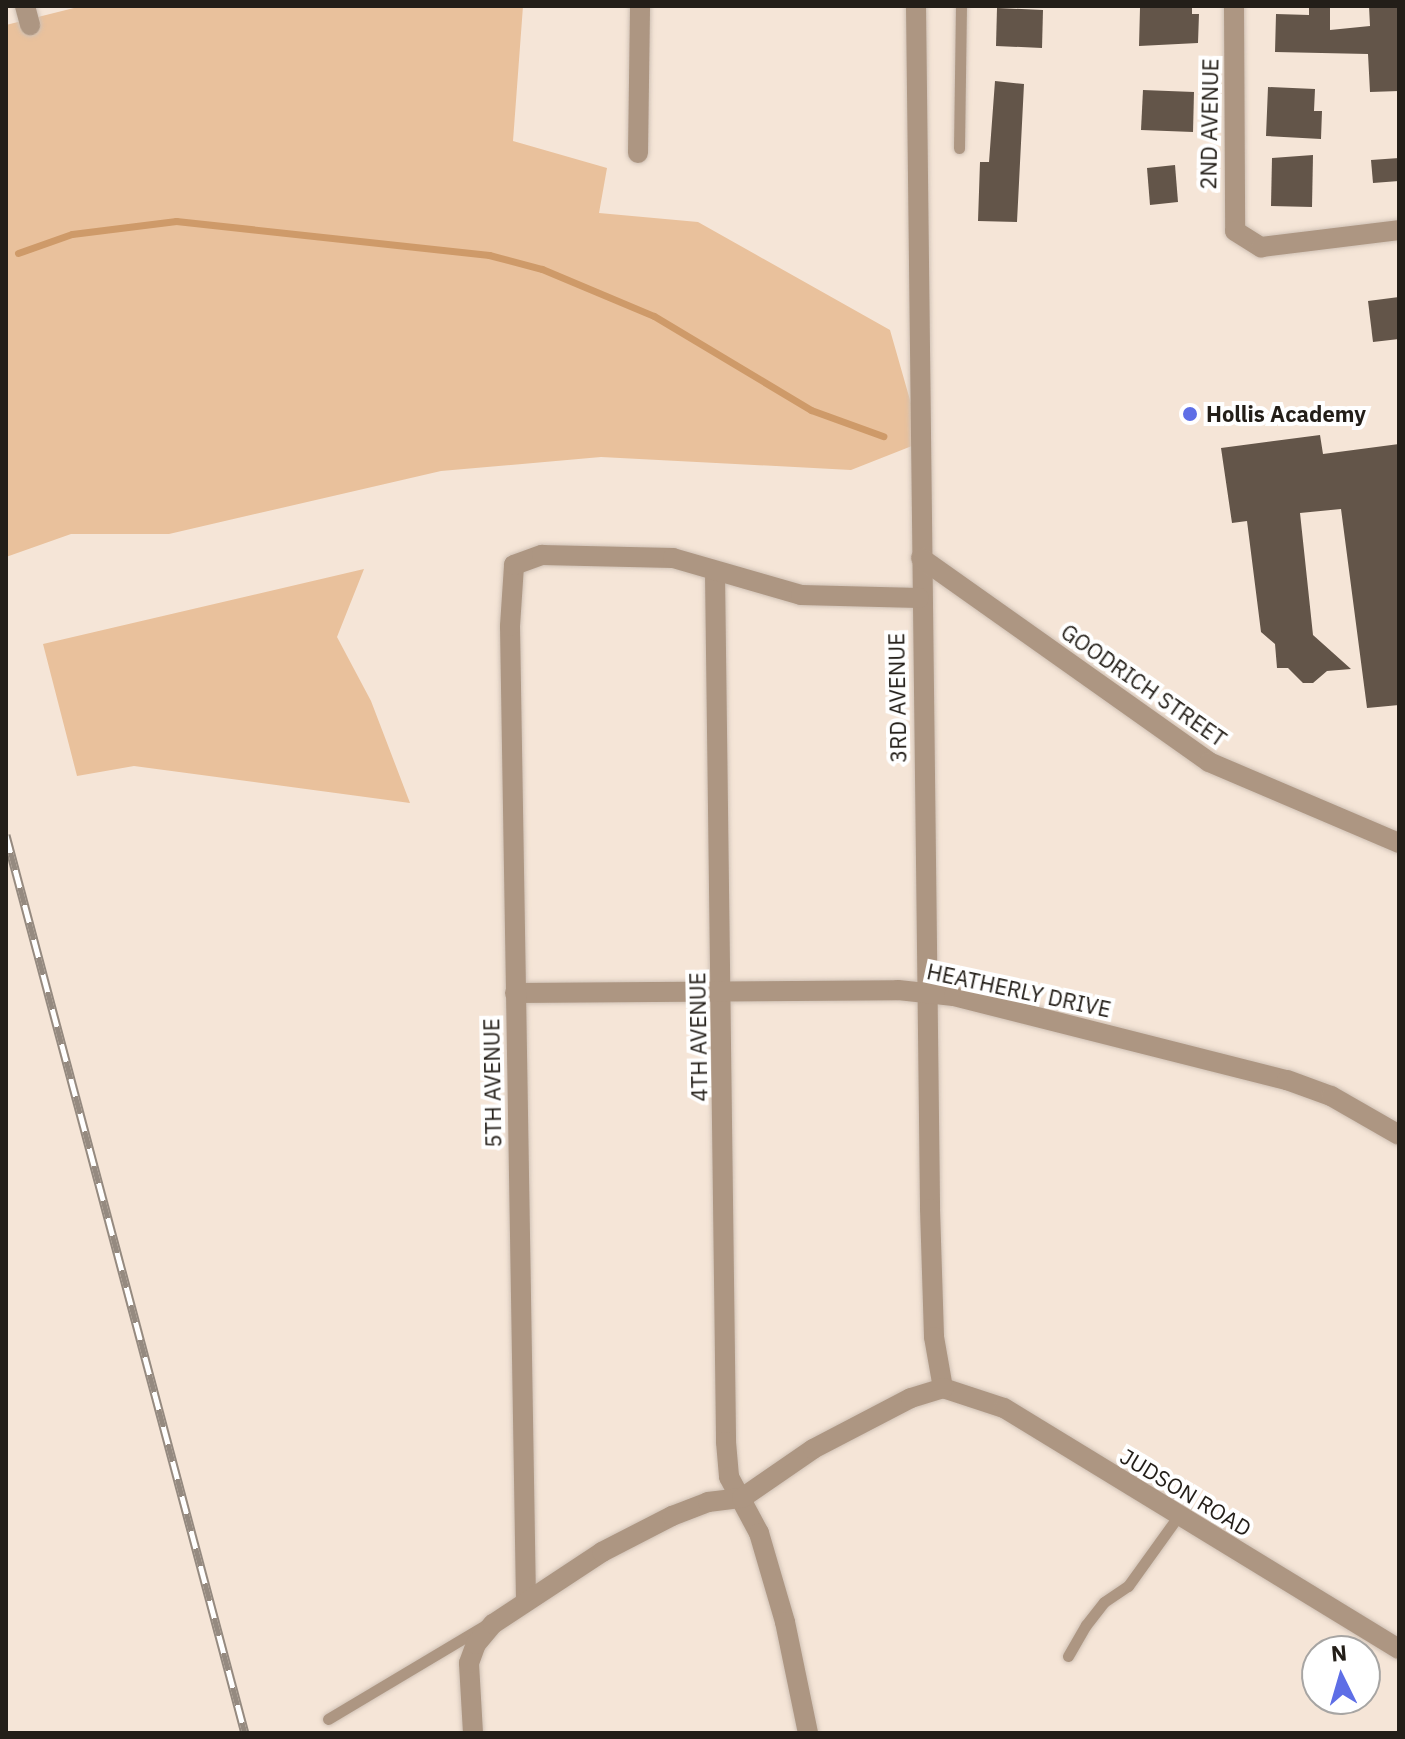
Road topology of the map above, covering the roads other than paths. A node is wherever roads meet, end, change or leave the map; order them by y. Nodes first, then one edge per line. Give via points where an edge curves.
1 (640, 6) edge
2 (916, 6) edge
3 (961, 6) edge
4 (1234, 6) edge
5 (959, 148) dead end
6 (638, 153) dead end
7 (1399, 230) edge
8 (921, 558) junction
9 (715, 573) junction
10 (919, 598) junction
11 (1399, 843) edge
12 (721, 991) junction
13 (515, 993) junction
14 (927, 993) junction
15 (1399, 1135) edge
16 (943, 1388) junction
17 (742, 1498) junction
18 (1179, 1515) junction
19 (526, 1601) junction
20 (1399, 1649) edge
21 (1068, 1656) dead end
22 (328, 1719) dead end
23 (473, 1733) edge
24 (808, 1733) edge

1 - 6 street
2 - 8 street, 3RD AVENUE
3 - 5 lane
4 - 7 street, 2ND AVENUE via 1232,213 1242,240 1275,246
8 - 10 street, 3RD AVENUE
8 - 11 street, GOODRICH STREET via 1209,762
9 - 10 street via 801,595
9 - 12 street, 4TH AVENUE
9 - 13 street, 5TH AVENUE via 673,558 542,555 514,565 510,626
10 - 14 street, 3RD AVENUE
12 - 13 street, HEATHERLY DRIVE
12 - 14 street, HEATHERLY DRIVE
12 - 17 street, 4TH AVENUE via 726,1442 729,1477
13 - 19 street, 5TH AVENUE
14 - 15 street, HEATHERLY DRIVE via 983,1002 1287,1080 1331,1096
14 - 16 street, 3RD AVENUE via 934,1337
16 - 17 street via 911,1398 813,1449
16 - 18 street, JUDSON ROAD via 1004,1408
17 - 19 street via 708,1502 672,1516
17 - 24 street, 4TH AVENUE via 759,1533 785,1622
18 - 20 street, JUDSON ROAD
18 - 21 lane via 1128,1586 1104,1602
19 - 22 lane
19 - 23 street via 484,1633 472,1653 468,1699

